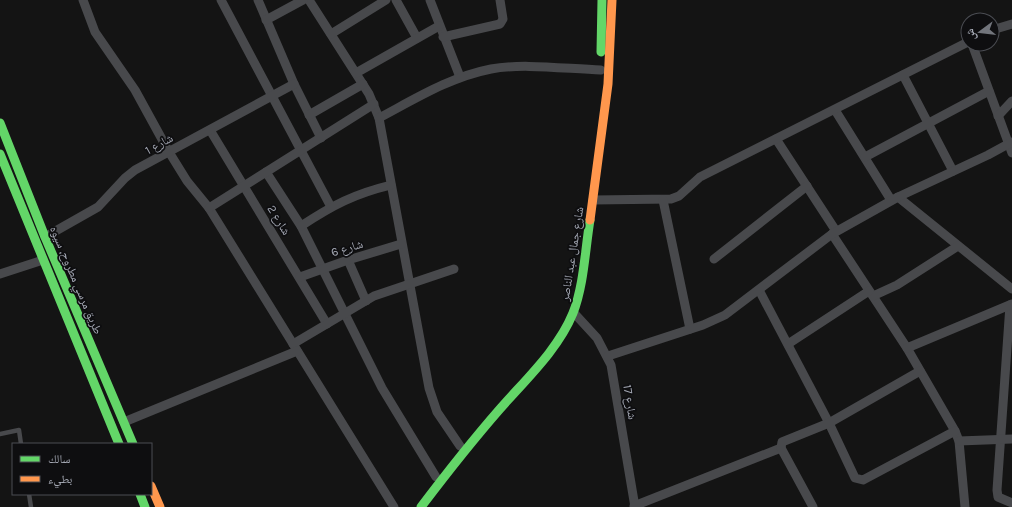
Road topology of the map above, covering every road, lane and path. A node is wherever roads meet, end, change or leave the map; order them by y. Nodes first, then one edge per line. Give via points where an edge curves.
1 (83, 0) edge
2 (221, 0) edge
3 (258, 0) edge
4 (303, 0) edge
5 (309, 0) edge
6 (386, 0) edge
7 (396, 0) edge
8 (430, 0) edge
9 (500, 0) edge
10 (602, 0) edge
11 (612, 0) edge
12 (266, 20) junction
13 (1012, 24) edge
14 (439, 26) junction
15 (1000, 28) edge
16 (331, 34) junction
17 (444, 37) junction
18 (417, 38) junction
19 (960, 46) edge
20 (975, 52) edge
21 (601, 70) junction
22 (356, 73) junction
23 (903, 76) junction
24 (460, 77) junction
25 (294, 84) junction
26 (363, 84) junction
27 (989, 91) junction
28 (272, 96) junction
29 (1012, 101) edge
30 (374, 104) junction
31 (835, 110) junction
32 (309, 115) junction
33 (998, 116) junction
34 (379, 118) junction
35 (0, 123) edge
36 (929, 123) junction
37 (210, 130) junction
38 (320, 138) junction
39 (776, 140) junction
40 (1011, 146) edge
41 (300, 151) junction
42 (169, 152) junction
43 (0, 154) edge
44 (864, 157) junction
45 (953, 170) junction
46 (266, 172) junction
47 (592, 180) junction
48 (391, 185) junction
49 (244, 186) junction
50 (806, 186) junction
51 (894, 198) junction
52 (593, 200) junction
53 (663, 200) junction
54 (331, 207) junction
55 (209, 208) junction
56 (301, 226) junction
57 (834, 233) junction
58 (45, 237) junction
59 (401, 244) junction
60 (958, 246) junction
61 (714, 259) dead end
62 (43, 260) junction
63 (348, 260) junction
64 (323, 268) junction
65 (454, 269) dead end
66 (0, 274) edge
67 (300, 277) junction
68 (409, 284) junction
69 (1012, 289) edge
70 (760, 290) junction
71 (871, 294) junction
72 (366, 301) junction
73 (1011, 304) edge
74 (344, 313) junction
75 (574, 313) junction
76 (327, 324) junction
77 (690, 329) junction
78 (788, 344) junction
79 (295, 348) junction
80 (907, 348) junction
81 (608, 356) junction
82 (920, 371) junction
83 (124, 422) junction
84 (829, 423) junction
85 (955, 431) junction
86 (0, 434) edge
87 (1012, 439) edge
88 (1000, 440) junction
89 (959, 441) junction
90 (21, 443) edge
91 (119, 443) edge
92 (133, 443) edge
93 (460, 446) junction
94 (781, 448) junction
95 (436, 477) junction
96 (152, 488) edge
97 (29, 495) edge
98 (140, 495) edge
99 (1012, 503) edge
100 (31, 507) edge
101 (145, 507) edge
102 (160, 507) edge
103 (394, 507) edge
104 (413, 507) edge
105 (421, 507) edge
106 (634, 507) edge
107 (812, 507) edge
108 (965, 507) edge

1 - 42 street via 95,32 135,90
2 - 28 street
3 - 12 street
4 - 12 street
5 - 16 street
6 - 16 street
7 - 18 street
8 - 14 street
9 - 17 street via 503,19 500,24
10 - 21 street, شارع جمال عبد الناصر
11 - 47 street, شارع جمال عبد الناصر via 609,75
12 - 25 street
13 - 15 street
14 - 17 street
14 - 18 street
16 - 22 street
17 - 24 street
18 - 22 street
19 - 23 street
20 - 27 street
21 - 24 street via 510,67
21 - 47 street, شارع جمال عبد الناصر
22 - 26 street
23 - 31 street
23 - 36 street
24 - 34 street
25 - 28 street, شارع 1
25 - 32 street
26 - 30 street
26 - 32 street
27 - 33 street
27 - 36 street
28 - 37 street, شارع 1
28 - 41 street
29 - 33 street
30 - 34 street
30 - 38 street
31 - 39 street
31 - 44 street
32 - 38 street
33 - 40 street
34 - 48 street
35 - 58 street, طريق مرسي مطروح, سيوه
36 - 44 street
36 - 45 street
37 - 42 street, شارع 1
37 - 49 street, شارع 2
38 - 41 street
39 - 50 street
39 - 53 street via 700,177 679,196
40 - 45 street
41 - 46 street
41 - 54 street
42 - 55 street via 187,181
42 - 58 street, شارع 1 via 125,178 98,207
43 - 62 street, طريق مرسي مطروح, سيوه
44 - 51 street
45 - 51 street
46 - 49 street
46 - 56 street
47 - 52 street, شارع جمال عبد الناصر
47 - 93 street, شارع جمال عبد الناصر via 572,293 564,316 552,336
48 - 54 street via 355,195
48 - 59 street
49 - 55 street
49 - 67 street, شارع 2
50 - 57 street
50 - 61 street
51 - 57 street
51 - 60 street
52 - 53 street
52 - 75 street, شارع جمال عبد الناصر
53 - 77 street
54 - 56 street
55 - 79 street
56 - 64 street
57 - 70 street
57 - 71 street
58 - 83 street, طريق مرسي مطروح, سيوه
59 - 63 street, شارع 6
59 - 68 street
60 - 69 street
60 - 71 street via 902,283
62 - 66 street
62 - 91 street, طريق مرسي مطروح, سيوه
63 - 64 street, شارع 6
63 - 72 street
64 - 67 street, شارع 6
64 - 74 street
65 - 68 street
67 - 76 street, شارع 2
68 - 72 street
68 - 93 street via 432,400 443,423
70 - 77 street via 725,315
70 - 78 street
71 - 78 street
71 - 80 street
72 - 74 street
73 - 80 street
73 - 88 street
74 - 76 street
74 - 95 street via 392,407
75 - 81 street, شارع 17 via 597,338
75 - 105 street, شارع جمال عبد الناصر via 556,343 465,450
76 - 79 street
77 - 81 street
78 - 84 street
79 - 83 street
79 - 103 street
80 - 82 street
81 - 106 street, شارع 17 via 614,375
82 - 84 street
82 - 85 street
83 - 92 street, طريق مرسي مطروح, سيوه
84 - 85 street via 853,475 858,480
84 - 94 street via 782,442
85 - 89 street
86 - 90 lane via 19,430
87 - 88 street
88 - 89 street
88 - 99 street via 997,494 1000,499
89 - 108 street
93 - 95 street, شارع جمال عبد الناصر
94 - 106 street
94 - 107 street
95 - 104 street, شارع جمال عبد الناصر
96 - 102 street
97 - 100 lane
98 - 101 street

